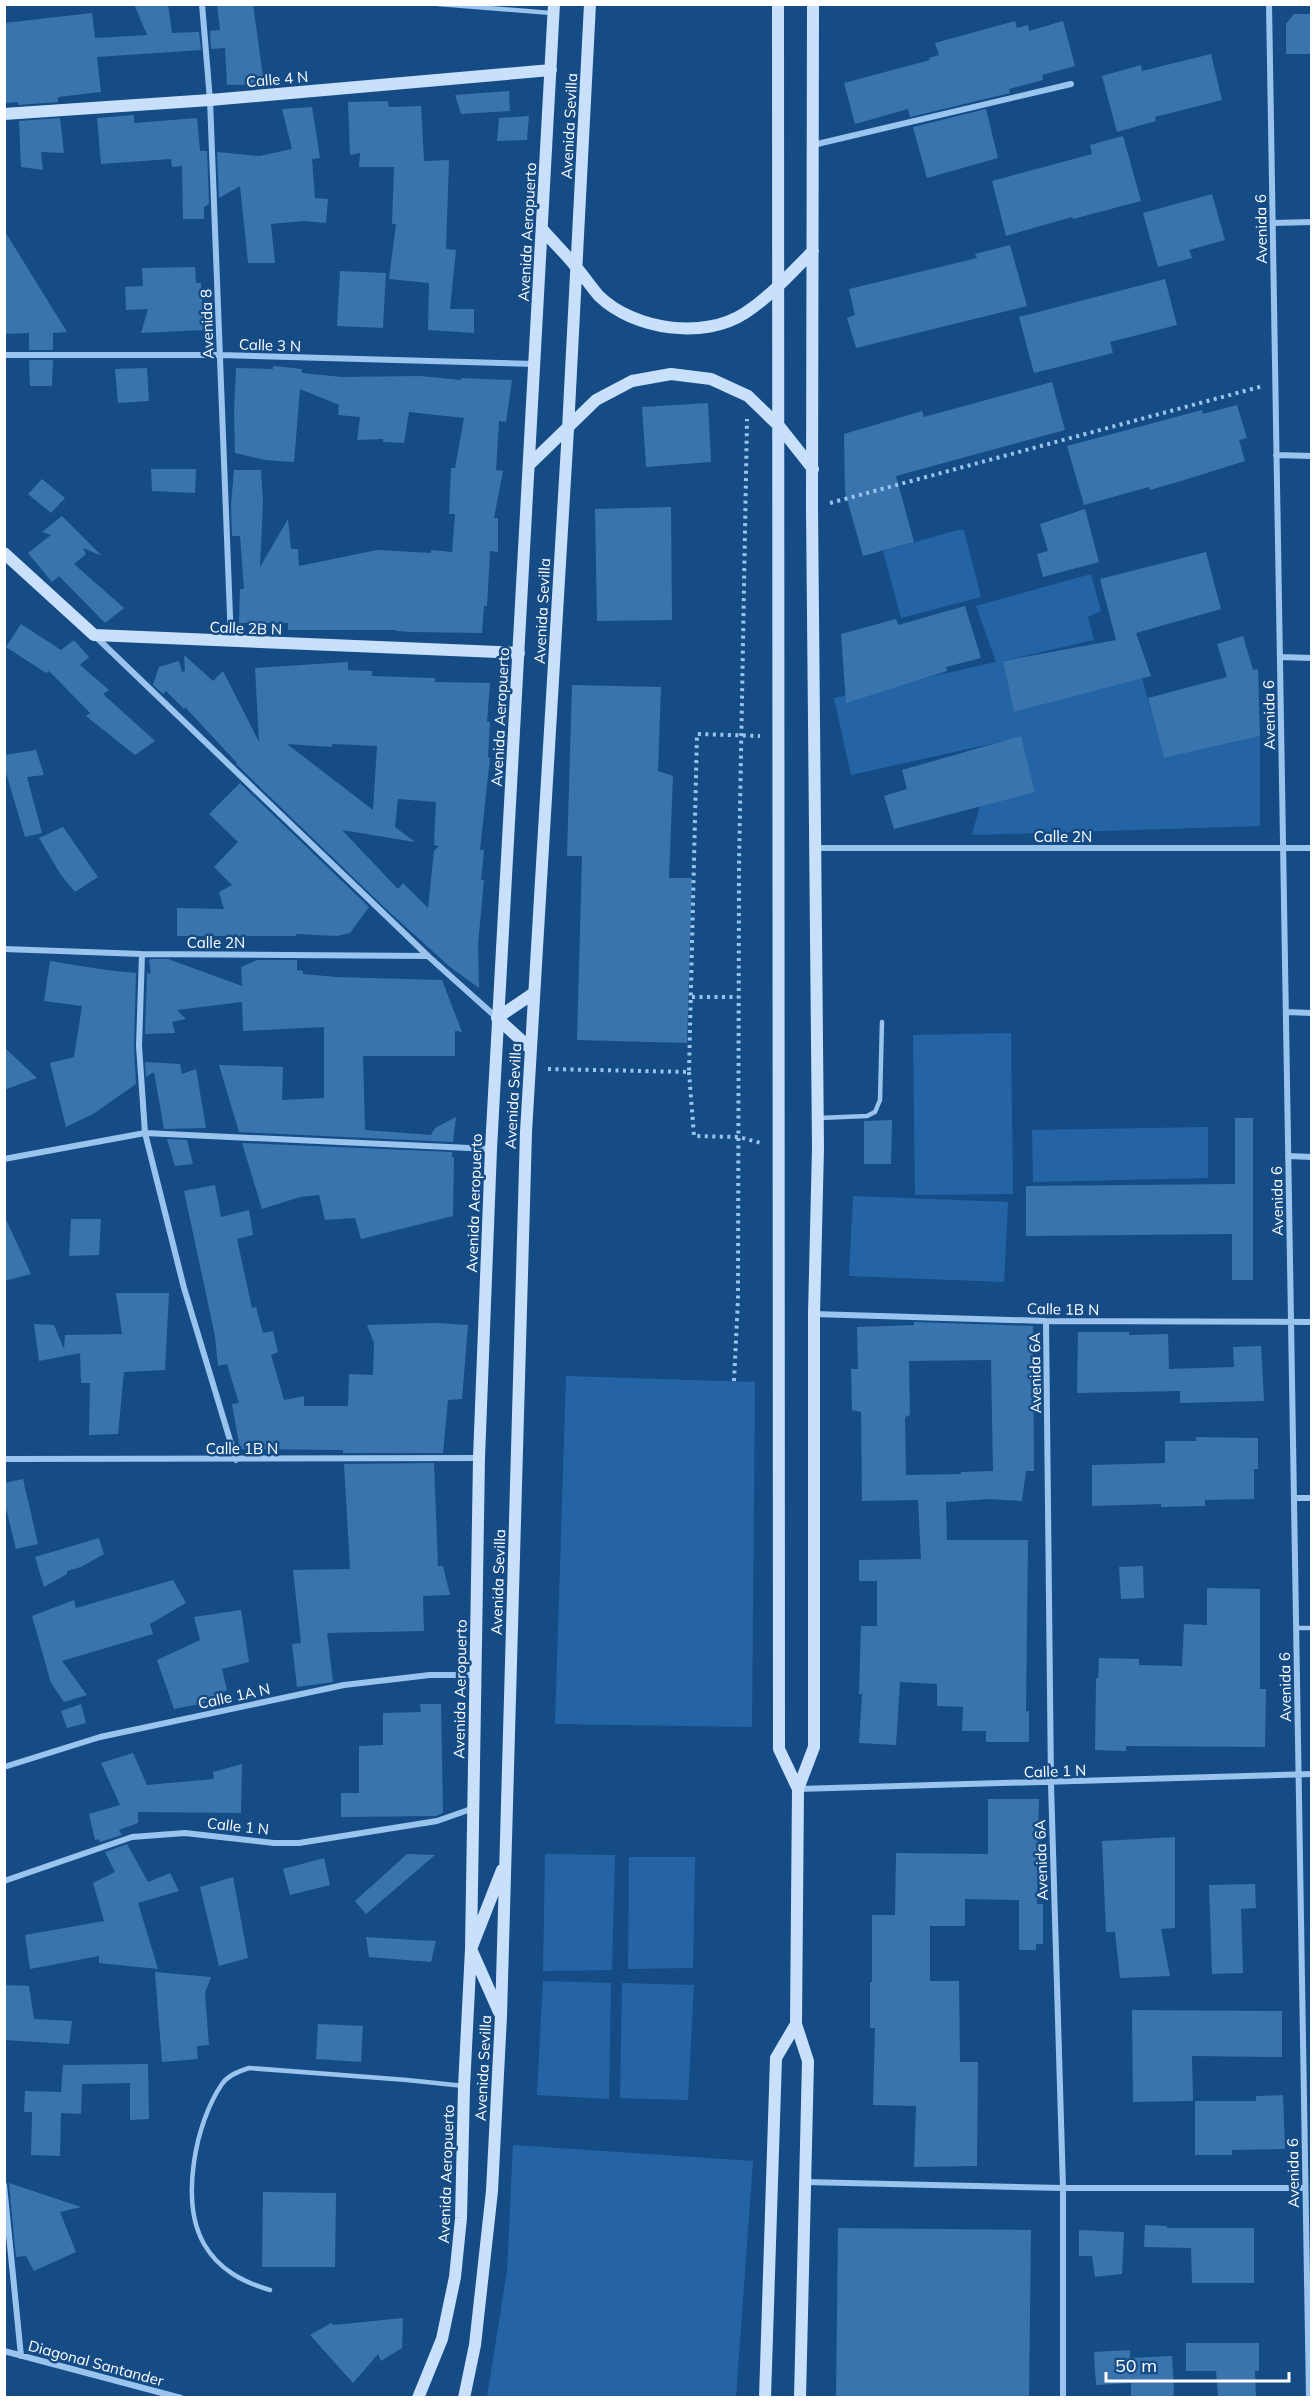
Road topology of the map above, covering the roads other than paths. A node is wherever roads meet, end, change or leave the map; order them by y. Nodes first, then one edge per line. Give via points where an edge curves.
1 (201, 4) edge
2 (438, 4) edge
3 (590, 4) edge
4 (778, 4) edge
5 (813, 4) edge
6 (1269, 4) edge
7 (554, 9) edge
8 (551, 70) junction
9 (1071, 84) dead end
10 (210, 100) junction
11 (4, 114) edge
12 (813, 145) junction
13 (1272, 222) junction
14 (1311, 222) edge
15 (542, 230) junction
16 (813, 251) junction
17 (576, 266) junction
18 (778, 286) junction
19 (4, 356) edge
20 (220, 356) junction
21 (535, 364) junction
22 (779, 426) junction
23 (568, 429) junction
24 (1276, 455) junction
25 (1311, 456) edge
26 (529, 465) junction
27 (813, 469) junction
28 (4, 553) edge
29 (94, 635) junction
30 (231, 642) junction
31 (519, 653) junction
32 (1280, 657) junction
33 (1311, 658) edge
34 (814, 848) junction
35 (1283, 848) junction
36 (1311, 848) edge
37 (4, 949) edge
38 (141, 954) junction
39 (428, 956) junction
40 (534, 993) junction
41 (1286, 1012) junction
42 (1311, 1013) edge
43 (497, 1018) junction
44 (882, 1022) dead end
45 (531, 1048) junction
46 (817, 1119) junction
47 (145, 1133) junction
48 (491, 1149) junction
49 (1288, 1156) junction
50 (1311, 1157) edge
51 (4, 1159) edge
52 (814, 1314) junction
53 (1046, 1321) junction
54 (1291, 1322) junction
55 (1311, 1322) edge
56 (479, 1458) junction
57 (4, 1459) edge
58 (236, 1460) junction
59 (1293, 1498) junction
60 (1311, 1498) edge
61 (1296, 1628) junction
62 (1311, 1628) edge
63 (474, 1675) junction
64 (4, 1767) edge
65 (1311, 1774) edge
66 (1298, 1775) junction
67 (1051, 1784) junction
68 (798, 1790) junction
69 (474, 1808) junction
70 (505, 1861) junction
71 (4, 1881) edge
72 (471, 1949) junction
73 (501, 2016) junction
74 (796, 2024) junction
75 (1303, 2052) junction
76 (1311, 2052) edge
77 (464, 2086) junction
78 (805, 2182) junction
79 (4, 2185) edge
80 (1063, 2188) junction
81 (1305, 2188) junction
82 (5, 2199) edge
83 (270, 2290) dead end
84 (1310, 2350) edge
85 (4, 2351) edge
86 (21, 2356) junction
87 (181, 2397) edge
88 (418, 2397) edge
89 (464, 2397) edge
90 (765, 2397) edge
91 (800, 2397) edge
92 (1062, 2397) edge
93 (1309, 2397) edge

1 - 10 street, Avenida 8
2 - 7 lane
3 - 17 main road, Avenida Sevilla
4 - 18 main road
5 - 12 main road
6 - 13 street, Avenida 6
7 - 8 main road, Avenida Aeropuerto
8 - 10 main road, Calle 4 N
8 - 15 main road, Avenida Aeropuerto
9 - 12 street
10 - 11 main road, Calle 4 N
10 - 20 street, Avenida 8
12 - 16 main road
13 - 14 street
13 - 24 street, Avenida 6
15 - 17 main road
15 - 21 main road, Avenida Aeropuerto
16 - 18 main road
16 - 27 main road
17 - 18 main road via 600,297 632,318 669,329 708,327 744,314
17 - 23 main road, Avenida Sevilla
18 - 22 main road
19 - 20 street, Calle 3 N
20 - 21 street, Calle 3 N
20 - 30 street, Avenida 8
21 - 26 main road, Avenida Aeropuerto
22 - 23 main road via 748,396 711,379 671,374 632,381 596,400
22 - 27 main road
22 - 68 main road via 779,1749
23 - 26 main road
23 - 40 main road, Avenida Sevilla
24 - 25 street
24 - 32 street, Avenida 6
26 - 31 main road, Avenida Aeropuerto
27 - 34 main road
28 - 29 main road
29 - 30 main road, Calle 2B N
29 - 39 street
30 - 31 main road, Calle 2B N
31 - 43 main road, Avenida Aeropuerto
32 - 33 street
32 - 35 street, Avenida 6
34 - 35 street, Calle 2N
34 - 46 main road
35 - 36 street, Calle 2N
35 - 41 street, Avenida 6
37 - 38 street, Calle 2N
38 - 39 street, Calle 2N
38 - 47 street via 140,1046
39 - 43 street
40 - 43 main road
40 - 45 main road, Avenida Sevilla
41 - 42 street
41 - 49 street, Avenida 6
43 - 45 main road
43 - 48 main road, Avenida Aeropuerto
44 - 46 lane via 880,1100 875,1112 867,1116
45 - 70 main road, Avenida Sevilla
46 - 52 main road
47 - 48 street
47 - 51 street
47 - 58 street via 184,1288
48 - 56 main road, Avenida Aeropuerto
49 - 50 street
49 - 54 street, Avenida 6
52 - 53 street, Calle 1B N
52 - 68 main road via 814,1747
53 - 54 street, Calle 1B N
53 - 67 street, Avenida 6A
54 - 55 street, Calle 1B N
54 - 59 street, Avenida 6
56 - 58 street, Calle 1B N
56 - 63 main road, Avenida Aeropuerto
57 - 58 street, Calle 1B N
59 - 60 street
59 - 61 street, Avenida 6
61 - 62 lane
61 - 66 street, Avenida 6
63 - 64 street, Calle 1A N via 430,1675 344,1685 100,1737
63 - 69 main road, Avenida Aeropuerto
65 - 66 street, Calle 1 N
66 - 67 street, Calle 1 N
66 - 75 street, Avenida 6
67 - 68 street, Calle 1 N
67 - 80 street, Avenida 6A
68 - 74 main road
69 - 71 street, Calle 1 N via 437,1821 299,1843 185,1833 132,1837
69 - 72 main road, Avenida Aeropuerto
70 - 72 main road
70 - 73 main road, Avenida Sevilla
72 - 73 main road
72 - 77 main road, Avenida Aeropuerto
73 - 89 main road, Avenida Sevilla via 492,2191 476,2334
74 - 78 main road via 808,2061
74 - 90 main road via 776,2058
75 - 76 street
75 - 81 street, Avenida 6
77 - 83 lane via 249,2068 222,2084 195,2157 195,2223 204,2244 233,2276
77 - 88 main road, Avenida Aeropuerto via 461,2218 455,2277 442,2339
78 - 80 street
78 - 91 main road
79 - 82 street
80 - 81 street
80 - 92 street, Avenida 6A
81 - 84 street, Avenida 6
82 - 86 street
84 - 93 street, Avenida 6
85 - 86 street, Diagonal Santander
86 - 87 street, Diagonal Santander

